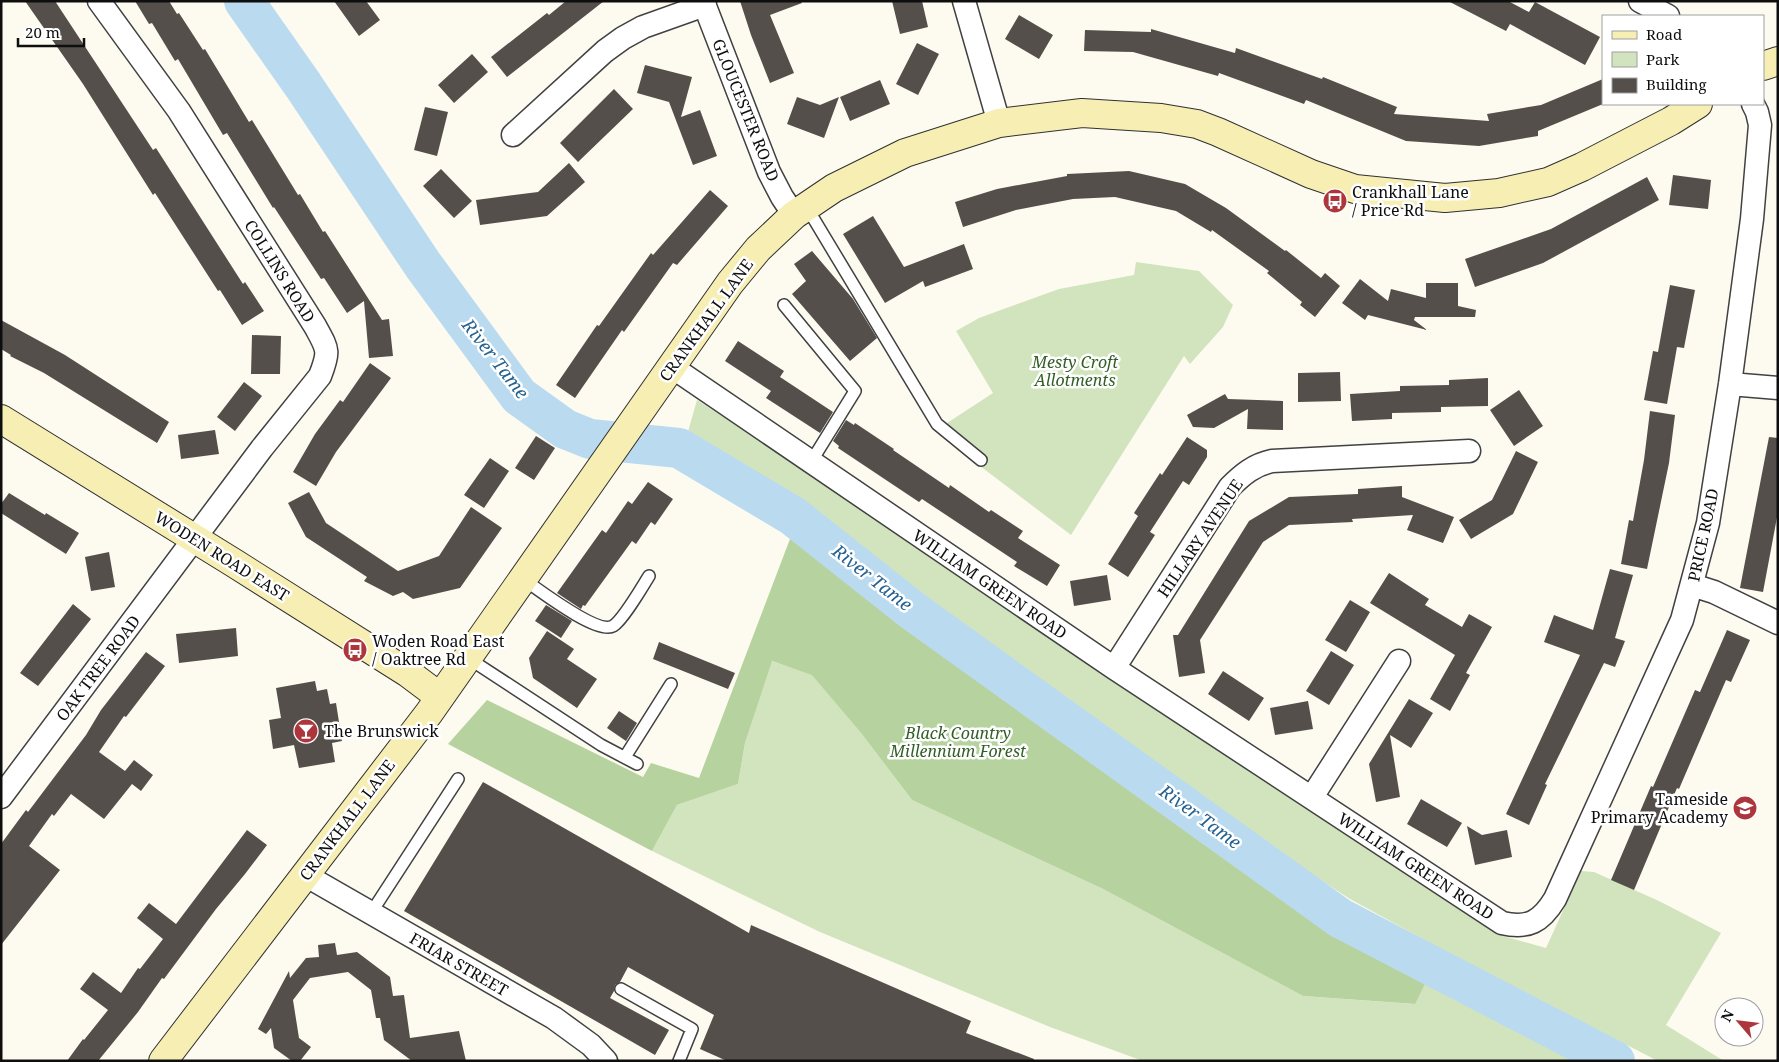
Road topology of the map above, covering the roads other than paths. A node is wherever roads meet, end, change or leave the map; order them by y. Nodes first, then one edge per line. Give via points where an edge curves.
1 (99, 1) edge
2 (964, 1) edge
3 (1640, 1) edge
4 (704, 3) edge
5 (1666, 15) edge
6 (1778, 61) edge
7 (1764, 66) edge
8 (1696, 105) edge
9 (1754, 105) edge
10 (999, 123) junction
11 (513, 135) dead end
12 (800, 211) junction
13 (784, 305) dead end
14 (672, 367) junction
15 (1730, 384) junction
16 (1778, 388) edge
17 (1, 419) edge
18 (1469, 451) dead end
19 (981, 460) dead end
20 (811, 462) junction
21 (195, 539) junction
22 (649, 576) dead end
23 (523, 578) junction
24 (1692, 585) junction
25 (1778, 623) edge
26 (468, 658) junction
27 (1399, 661) dead end
28 (1114, 668) junction
29 (671, 684) dead end
30 (440, 698) junction
31 (625, 757) junction
32 (637, 764) dead end
33 (9, 769) edge
34 (458, 779) dead end
35 (1, 797) edge
36 (1312, 797) junction
37 (305, 875) junction
38 (371, 913) junction
39 (1523, 926) joint
40 (621, 989) dead end
41 (163, 1061) edge
42 (606, 1061) edge
43 (679, 1061) edge

1 - 21 street, COLLINS ROAD via 179,111 327,348 320,376
2 - 10 street
3 - 5 street
4 - 11 street via 643,27 605,50
4 - 12 street, GLOUCESTER ROAD via 769,172 782,197
6 - 7 street
8 - 10 street, CRANKHALL LANE via 1548,182 1499,193 1445,198 1355,189 1311,174 1197,124 1161,118 1082,114
9 - 15 street, PRICE ROAD via 1760,125 1758,153
10 - 12 street, CRANKHALL LANE via 905,153 856,176
12 - 14 street, CRANKHALL LANE via 758,249 730,283
12 - 19 lane via 937,424
13 - 20 lane via 855,391
14 - 20 street, WILLIAM GREEN ROAD
14 - 23 street, CRANKHALL LANE
15 - 16 street
15 - 24 street, PRICE ROAD via 1708,523
17 - 21 street, WODEN ROAD EAST
18 - 28 street, HILLARY AVENUE via 1272,461 1243,473 1230,487
20 - 28 street, WILLIAM GREEN ROAD
21 - 30 street, WODEN ROAD EAST via 408,673
21 - 33 street, OAK TREE ROAD
22 - 23 lane via 623,616 608,628 576,615
23 - 26 street, CRANKHALL LANE
24 - 25 street
24 - 39 street, PRICE ROAD via 1682,620 1555,899 1542,916
26 - 30 street, CRANKHALL LANE
26 - 31 lane via 601,745
27 - 36 street
28 - 36 street, WILLIAM GREEN ROAD
29 - 31 lane
30 - 37 street, CRANKHALL LANE
31 - 32 lane
33 - 35 street, OAK TREE ROAD
34 - 38 lane
36 - 39 street, WILLIAM GREEN ROAD via 1502,922
37 - 38 street, FRIAR STREET
37 - 41 street, CRANKHALL LANE
38 - 42 street, FRIAR STREET via 554,1018 591,1045
40 - 43 lane via 692,1029

